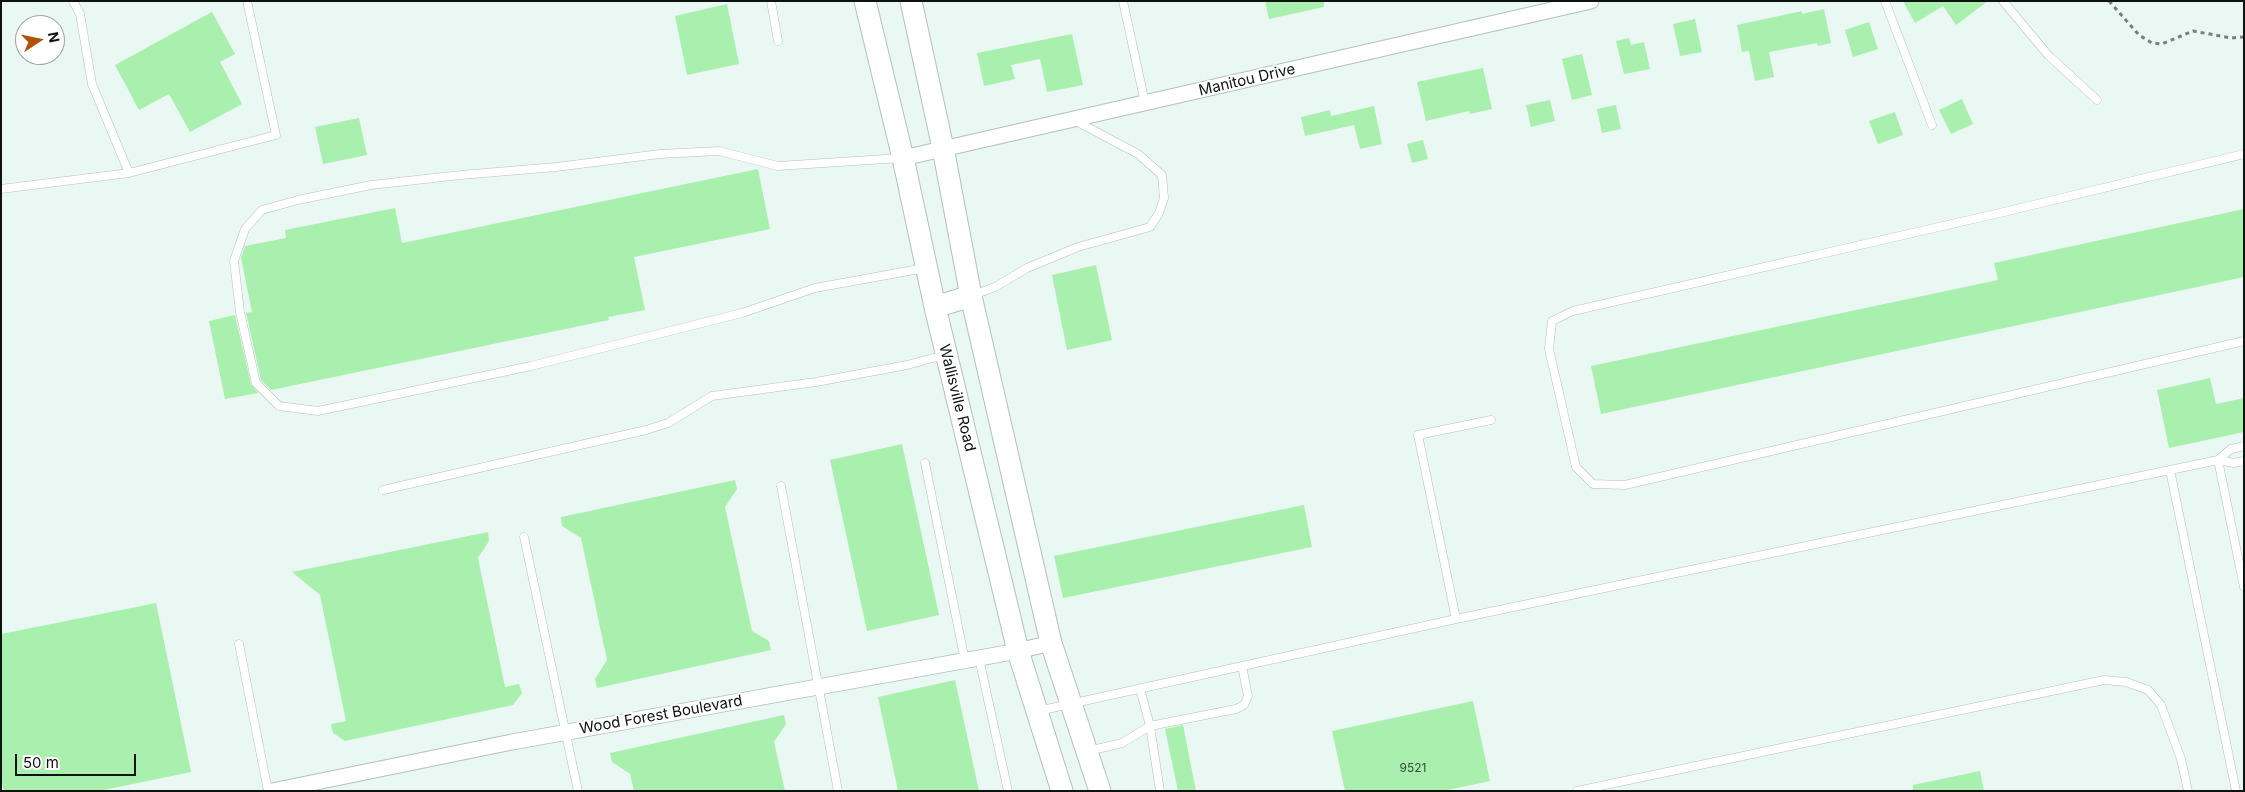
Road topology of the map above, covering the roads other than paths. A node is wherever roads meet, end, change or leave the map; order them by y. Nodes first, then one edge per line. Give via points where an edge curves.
1 (72, 1) edge
2 (247, 1) edge
3 (771, 1) edge
4 (865, 1) edge
5 (911, 1) edge
6 (1124, 1) edge
7 (1591, 1) edge
8 (1885, 1) edge
9 (2003, 1) edge
10 (778, 41) dead end
11 (2097, 100) dead end
12 (1145, 103) junction
13 (1072, 119) junction
14 (1932, 125) dead end
15 (942, 148) junction
16 (2244, 154) edge
17 (903, 158) junction
18 (129, 173) junction
19 (1, 189) edge
20 (927, 268) junction
21 (971, 296) junction
22 (935, 307) junction
23 (2244, 341) edge
24 (946, 355) junction
25 (1492, 420) dead end
26 (2244, 446) edge
27 (2218, 460) junction
28 (2244, 461) edge
29 (925, 464) dead end
30 (2170, 470) junction
31 (782, 486) dead end
32 (383, 490) dead end
33 (524, 537) dead end
34 (2244, 587) edge
35 (1456, 619) junction
36 (1051, 643) junction
37 (240, 644) dead end
38 (1018, 651) junction
39 (972, 659) junction
40 (1242, 666) junction
41 (817, 687) junction
42 (1140, 688) junction
43 (1071, 703) junction
44 (1036, 712) junction
45 (1150, 726) junction
46 (565, 732) junction
47 (1087, 751) junction
48 (268, 791) edge
49 (272, 791) edge
50 (578, 791) edge
51 (838, 791) edge
52 (1008, 791) edge
53 (1062, 791) edge
54 (1100, 791) edge
55 (1160, 791) edge
56 (1577, 791) edge
57 (2188, 791) edge
58 (2236, 791) edge

1 - 18 lane via 80,14 92,84
2 - 18 lane via 276,135
3 - 10 lane
4 - 17 main road, Wallisville Road
5 - 15 main road
6 - 12 lane
7 - 12 street, Manitou Drive
8 - 14 lane
9 - 11 lane via 2048,55
12 - 13 street, Manitou Drive
13 - 15 street, Manitou Drive
13 - 21 lane via 1138,154 1162,175 1164,198 1159,213 1150,228 1078,247 1026,268 995,287
15 - 17 street, Manitou Drive
15 - 21 main road
16 - 23 lane via 1573,311 1552,321 1550,349 1576,467 1593,484 1625,485
17 - 20 main road, Wallisville Road
17 - 20 lane via 778,166 719,152 660,154 371,185 298,200 262,210 244,229 234,261 240,312 256,383 279,406 318,411 531,366 742,313 815,288
18 - 19 lane
20 - 22 main road, Wallisville Road
21 - 22 main road
21 - 36 main road
22 - 24 main road, Wallisville Road
24 - 32 lane via 816,382 712,396 668,423 646,430
24 - 38 main road, Wallisville Road
25 - 35 lane via 1418,435
26 - 27 lane via 2231,449
27 - 28 lane
27 - 30 lane
27 - 34 lane
29 - 39 lane
30 - 35 lane
30 - 58 lane
31 - 41 lane
33 - 46 lane
35 - 40 lane
36 - 38 street, Wood Forest Boulevard
36 - 43 main road
37 - 48 lane
38 - 39 street, Wood Forest Boulevard
38 - 44 main road, Wallisville Road
39 - 41 street, Wood Forest Boulevard
39 - 52 lane
40 - 42 lane
40 - 45 lane via 1248,696 1244,705
41 - 46 street, Wood Forest Boulevard
41 - 51 lane
42 - 43 lane
42 - 45 lane
43 - 44 lane
43 - 47 main road
44 - 53 main road, Wallisville Road
45 - 47 lane via 1122,743
45 - 55 lane
46 - 49 street, Wood Forest Boulevard
46 - 50 lane
47 - 54 main road
56 - 57 lane via 2104,680 2126,682 2148,690 2161,705 2181,759

